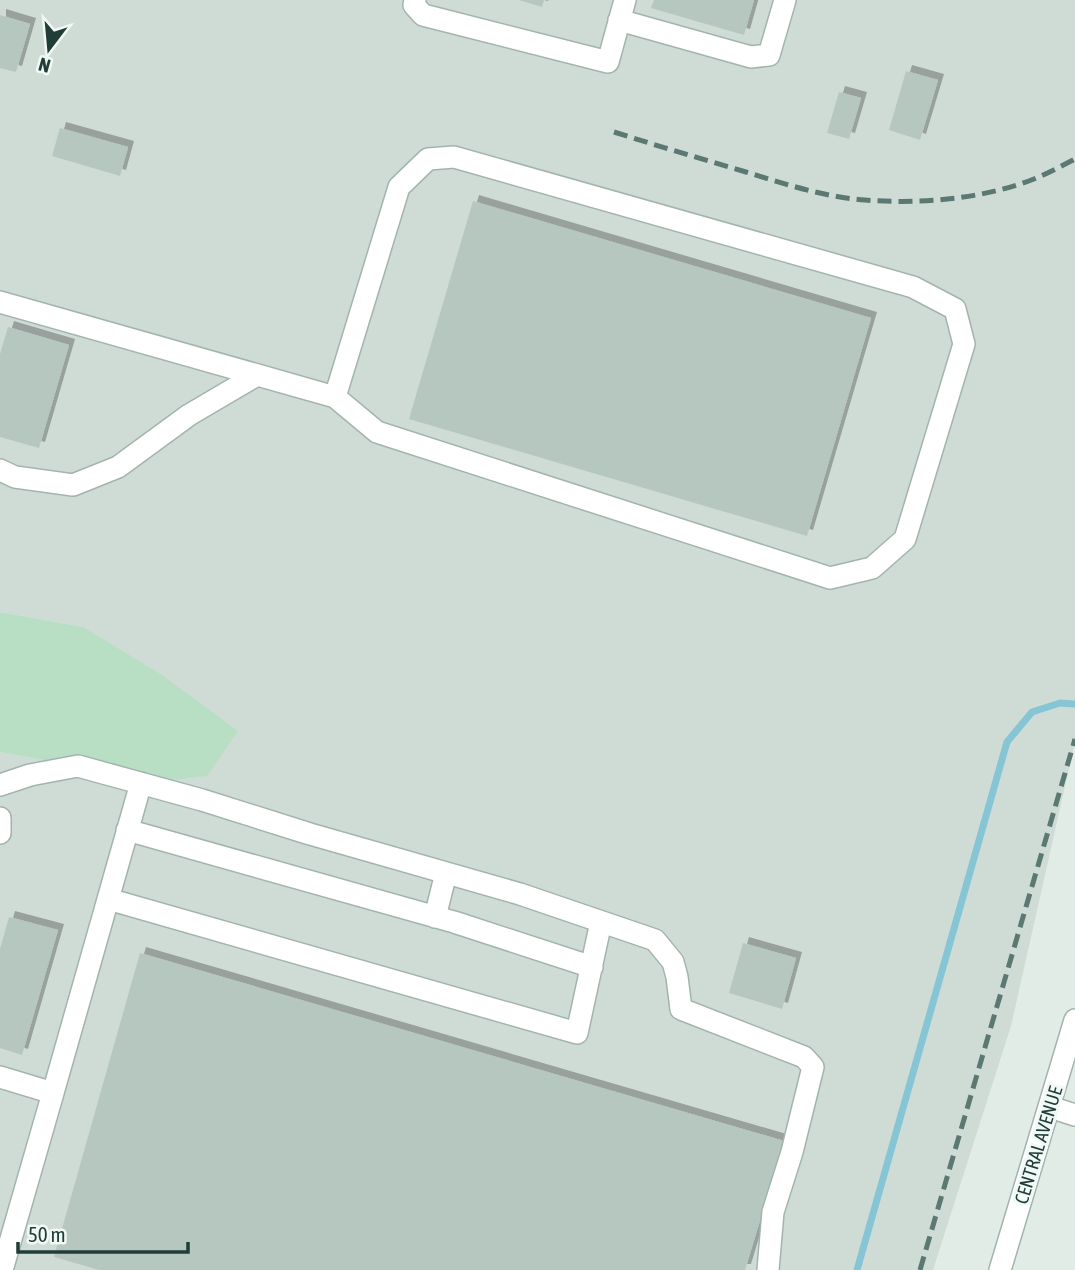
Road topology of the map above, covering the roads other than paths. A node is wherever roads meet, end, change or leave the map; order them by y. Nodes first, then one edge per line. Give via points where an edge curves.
1 (415, 0) edge
2 (785, 0) edge
3 (622, 10) edge
4 (0, 302) edge
5 (257, 375) junction
6 (335, 397) junction
7 (0, 470) edge
8 (141, 783) junction
9 (0, 785) edge
10 (0, 818) edge
11 (127, 830) junction
12 (0, 833) edge
13 (446, 873) junction
14 (108, 899) junction
15 (435, 917) junction
16 (601, 922) junction
17 (592, 967) junction
18 (1075, 1020) edge
19 (0, 1077) edge
20 (53, 1093) junction
21 (1049, 1107) junction
22 (1075, 1115) edge
23 (2, 1270) edge
24 (768, 1270) edge
25 (1000, 1270) edge

1 - 3 street via 423,15 608,62
2 - 3 street via 769,55 751,57
4 - 5 street
5 - 6 street
5 - 7 street via 190,415 118,467 73,485 15,477
6 - 6 street via 377,432 830,578 872,568 905,539 964,344 955,309 913,287 454,158 428,159 399,187
8 - 9 street via 78,766
8 - 11 street
8 - 13 street
10 - 12 street
11 - 14 street
11 - 15 street
13 - 15 street
13 - 16 street
14 - 17 street via 577,1033
14 - 20 street
15 - 17 street
16 - 17 street
16 - 24 street via 654,940 673,962 681,1009 804,1057 813,1067 773,1212
18 - 21 street, CENTRAL AVENUE
19 - 20 street
20 - 23 street
21 - 22 street
21 - 25 street, CENTRAL AVENUE

